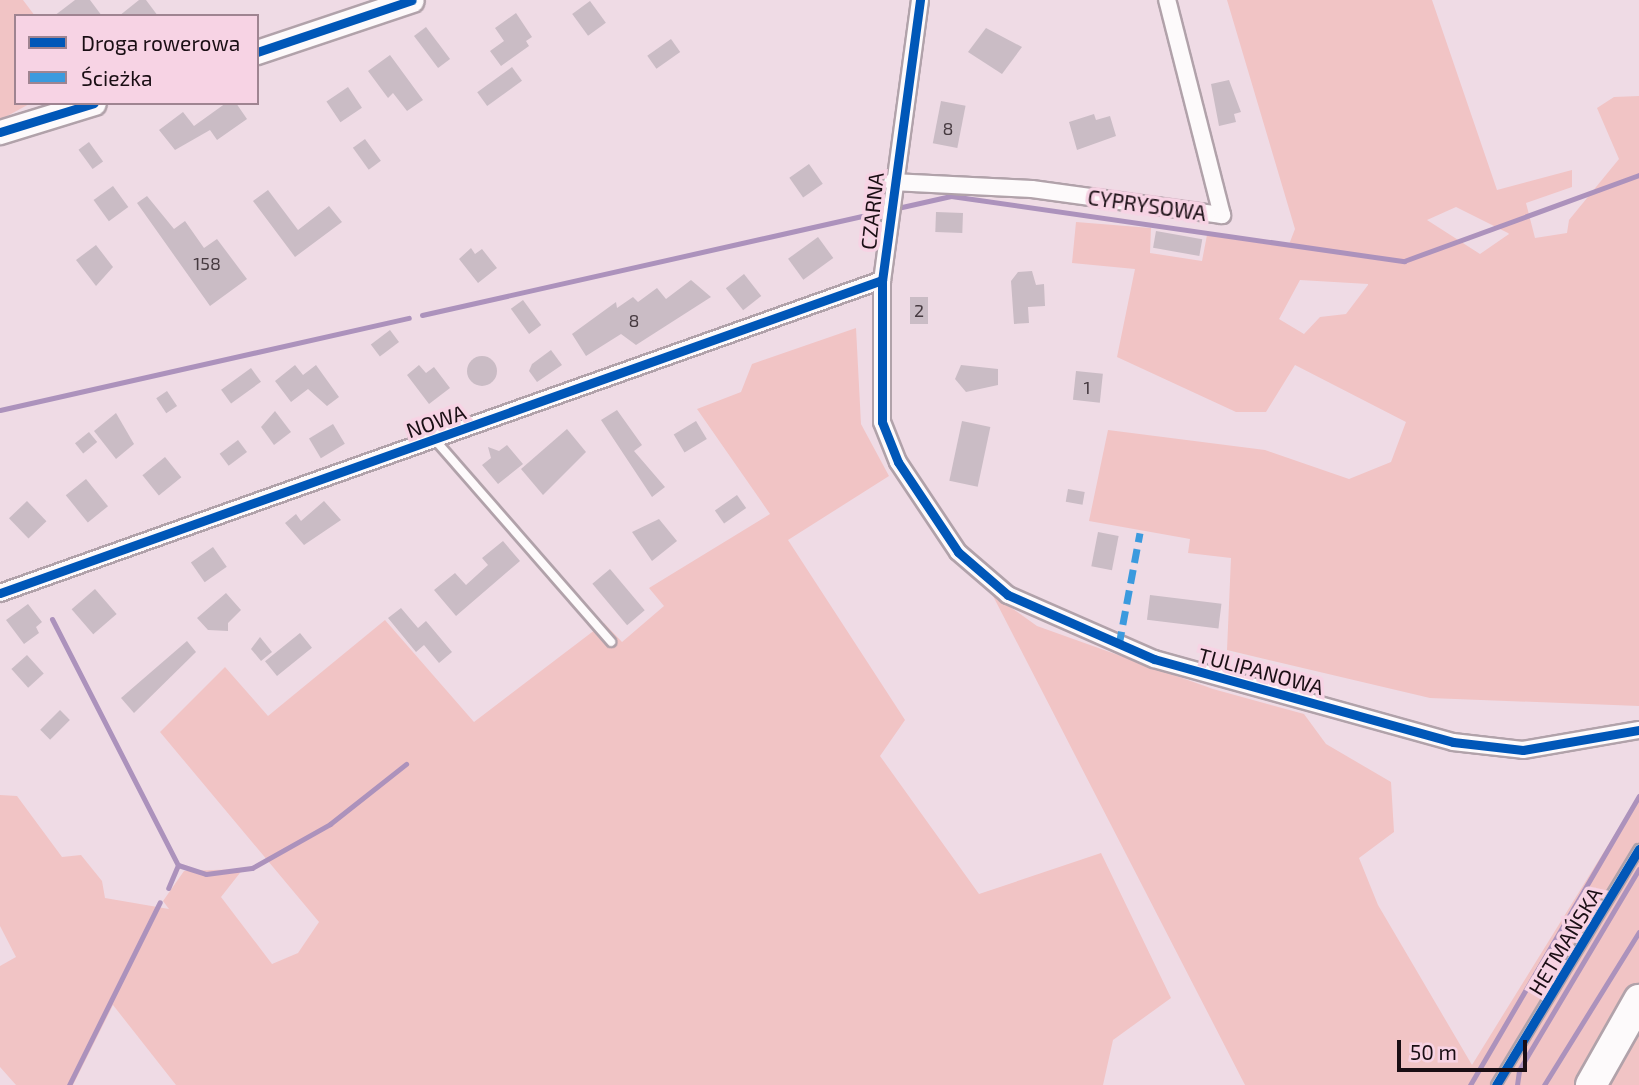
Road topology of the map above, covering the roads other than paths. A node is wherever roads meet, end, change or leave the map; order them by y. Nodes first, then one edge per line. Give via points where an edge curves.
1 (412, 0) edge
2 (920, 0) edge
3 (1167, 0) edge
4 (259, 51) edge
5 (88, 105) edge
6 (0, 132) edge
7 (892, 182) junction
8 (882, 279) junction
9 (435, 440) junction
10 (922, 502) joint
11 (0, 593) edge
12 (611, 642) dead end
13 (1639, 730) edge
14 (1639, 849) edge
15 (1639, 1000) edge
16 (1496, 1085) edge
17 (1591, 1085) edge

1 - 4 street
2 - 7 street, CZARNA
3 - 7 street, CYPRYSOWA via 1222,215 1031,189
5 - 6 street
7 - 8 street, CZARNA
8 - 9 street, NOWA
8 - 10 street, CZARNA via 882,422
9 - 11 street, NOWA
9 - 12 lane
10 - 13 street, TULIPANOWA via 958,552 1008,595 1154,659 1453,742 1523,750
14 - 16 lane, HETMAŃSKA
15 - 17 highway

